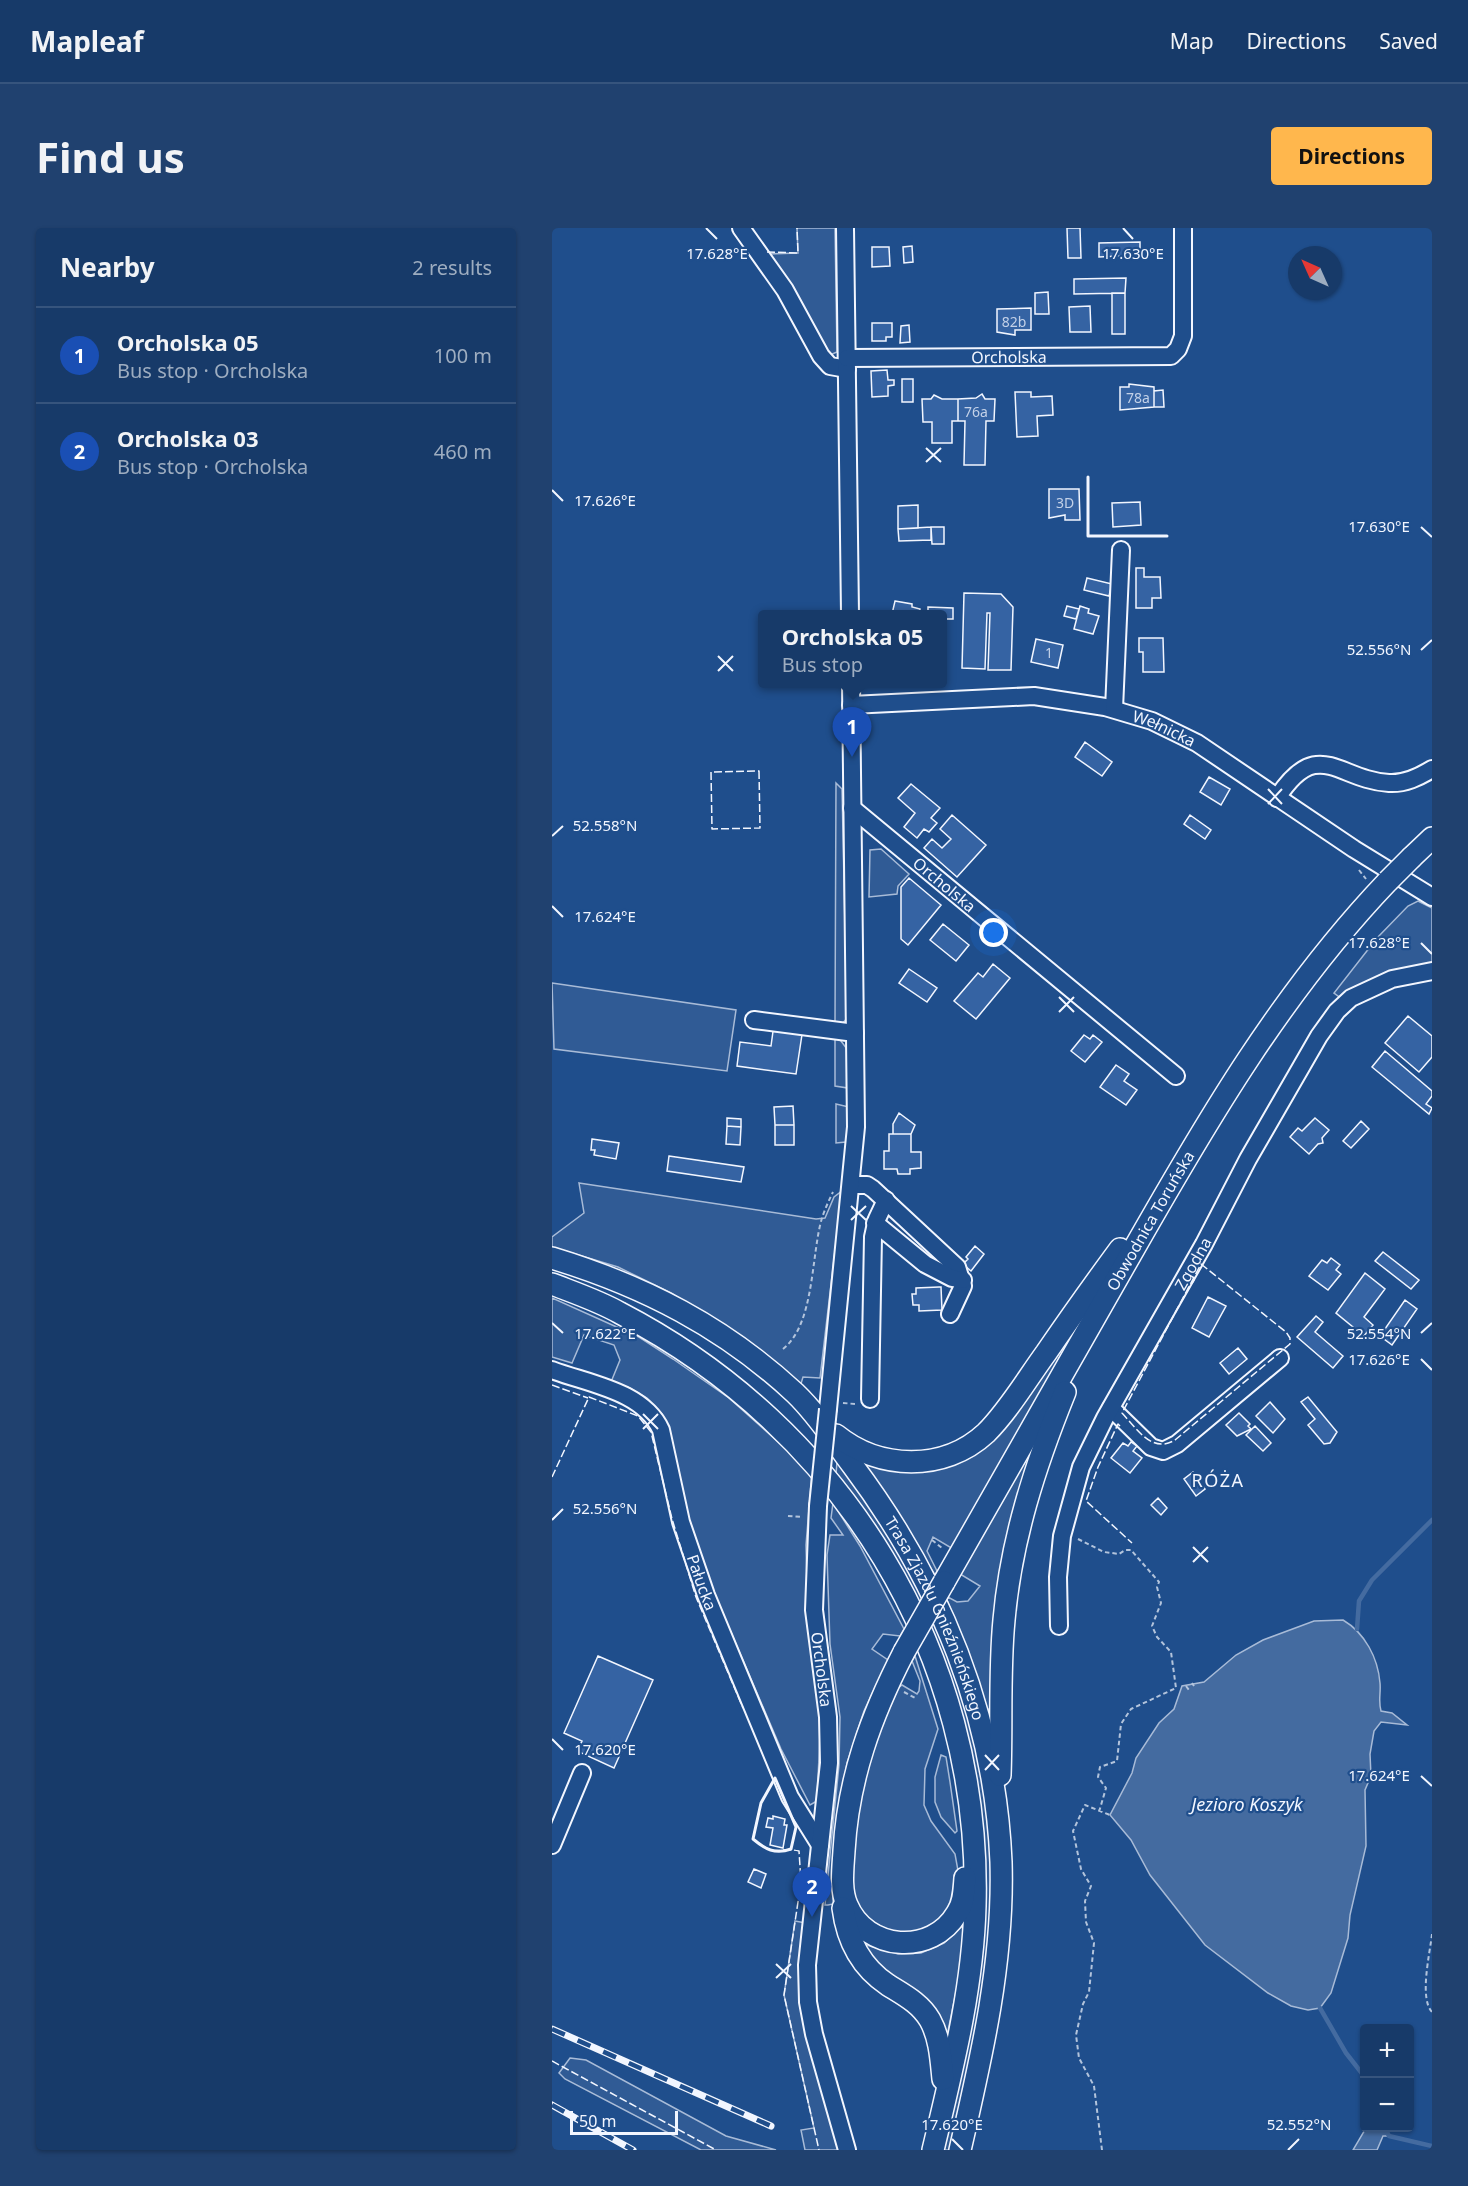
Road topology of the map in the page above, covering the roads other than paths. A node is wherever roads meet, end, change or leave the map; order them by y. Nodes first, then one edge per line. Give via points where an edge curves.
1 (741, 228) edge
2 (845, 228) edge
3 (1183, 228) edge
4 (847, 363) junction
5 (1121, 550) dead end
6 (850, 610) edge
7 (851, 688) edge
8 (851, 705) junction
9 (1114, 709) junction
10 (1432, 769) edge
11 (1276, 798) junction
12 (852, 807) junction
13 (1432, 838) edge
14 (1432, 897) edge
15 (1432, 971) edge
16 (754, 1020) dead end
17 (855, 1032) junction
18 (1176, 1076) dead end
19 (1178, 1172) junction
20 (851, 1185) junction
21 (886, 1200) junction
22 (875, 1223) junction
23 (552, 1258) edge
24 (963, 1280) junction
25 (1116, 1280) junction
26 (552, 1284) edge
27 (950, 1314) dead end
28 (1280, 1358) dead end
29 (552, 1370) edge
30 (866, 1402) road end
31 (1111, 1408) junction
32 (829, 1410) junction
33 (1059, 1626) dead end
34 (582, 1773) dead end
35 (968, 1790) junction
36 (999, 1831) junction
37 (552, 1845) edge
38 (820, 1845) junction
39 (843, 1886) junction
40 (944, 2102) junction
41 (847, 2150) edge
42 (933, 2150) edge
43 (960, 2150) edge

1 - 4 street via 785,290 821,356 830,366
2 - 4 street
3 - 4 street, Orcholska via 1183,336 1171,356
4 - 6 street
5 - 9 street
7 - 8 street, Orcholska
8 - 9 street, Wełnicka via 1034,696
8 - 12 street, Orcholska
9 - 11 street, Wełnicka via 1152,721 1197,743
10 - 11 street via 1404,782 1388,783 1339,767 1317,765 1298,772
11 - 14 street, Wełnicka
12 - 17 street, Orcholska
12 - 18 street, Orcholska
13 - 19 main road, Obwodnica Toruńska, bridge via 1341,932 1281,1008
15 - 31 street, Zgodna via 1392,979 1351,999 1325,1028
16 - 17 street
17 - 20 street, Orcholska via 856,1127
19 - 25 main road, Obwodnica Toruńska
19 - 32 main road via 999,1417 973,1443 933,1460 892,1461 852,1446
20 - 21 street via 870,1186
20 - 32 street, Orcholska
21 - 22 street
21 - 24 street via 957,1267
22 - 24 street via 925,1264
22 - 30 street
23 - 32 main road, Trasa Zjazdu Gnieźnieńskiego via 636,1286 687,1314 759,1363 798,1396
24 - 27 street
25 - 36 main road via 1090,1332 1041,1452 1013,1553 1002,1652
25 - 39 main road, Obwodnica Toruńska, bridge via 904,1652 876,1709 858,1761 848,1809
26 - 35 main road, Trasa Zjazdu Gnieźnieńskiego via 618,1311 695,1358 771,1419 829,1481 888,1565 920,1628 953,1718
28 - 31 street via 1177,1444 1163,1451 1150,1447
29 - 38 street, Pałucka via 633,1400 656,1420 681,1522 706,1595 790,1797
31 - 33 street, Zgodna via 1081,1467 1062,1536
32 - 36 main road, Trasa Zjazdu Gnieźnieńskiego via 949,1628 983,1732
32 - 38 street, Orcholska, bridge via 813,1512 814,1610 829,1763
34 - 37 street
35 - 39 main road via 964,1888 958,1913 945,1928 918,1942 889,1942 861,1925 851,1912
35 - 40 main road, Trasa Zjazdu Gnieźnieńskiego via 975,1906 969,1976
36 - 43 main road, Trasa Zjazdu Gnieźnieńskiego via 1001,1899 997,1964
38 - 41 street, Orcholska via 807,1965 808,2002
39 - 40 main road, Obwodnica Toruńska via 846,1927 859,1956 873,1973 922,2010 936,2031
40 - 42 main road, Trasa Zjazdu Gnieźnieńskiego

